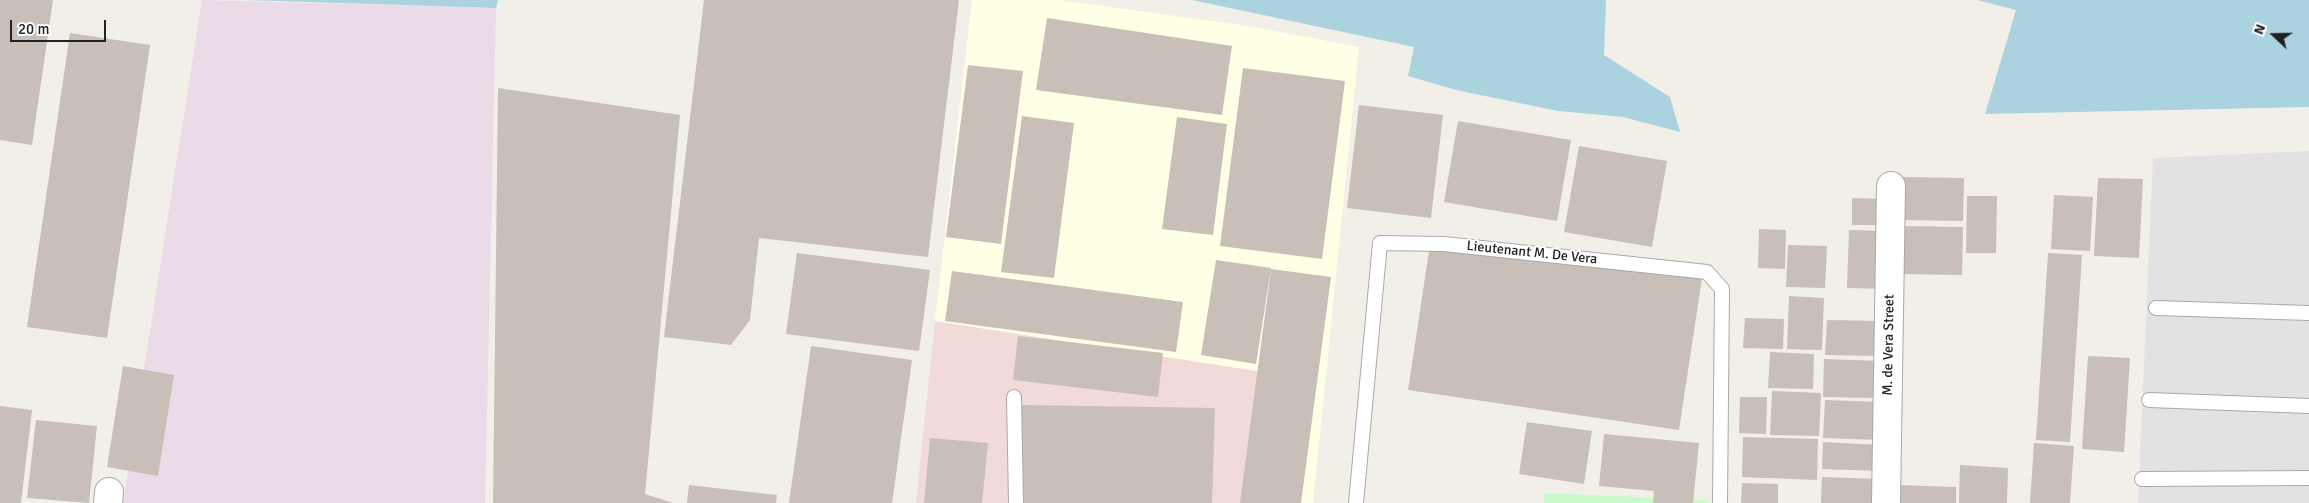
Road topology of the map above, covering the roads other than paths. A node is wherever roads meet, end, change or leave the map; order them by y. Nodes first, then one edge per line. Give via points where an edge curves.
1 (1892, 186) dead end
2 (2156, 308) dead end
3 (2309, 313) edge
4 (1014, 397) dead end
5 (2148, 400) dead end
6 (2309, 406) edge
7 (2142, 478) dead end
8 (2309, 478) edge
9 (1016, 503) edge
10 (1356, 503) edge
11 (1720, 503) edge
12 (1886, 503) edge

1 - 12 street, M. de Vera Street
2 - 3 lane
4 - 9 lane
5 - 6 lane
7 - 8 lane
10 - 11 lane, Lieutenant M. De Vera via 1380,243 1444,244 1707,272 1722,289

